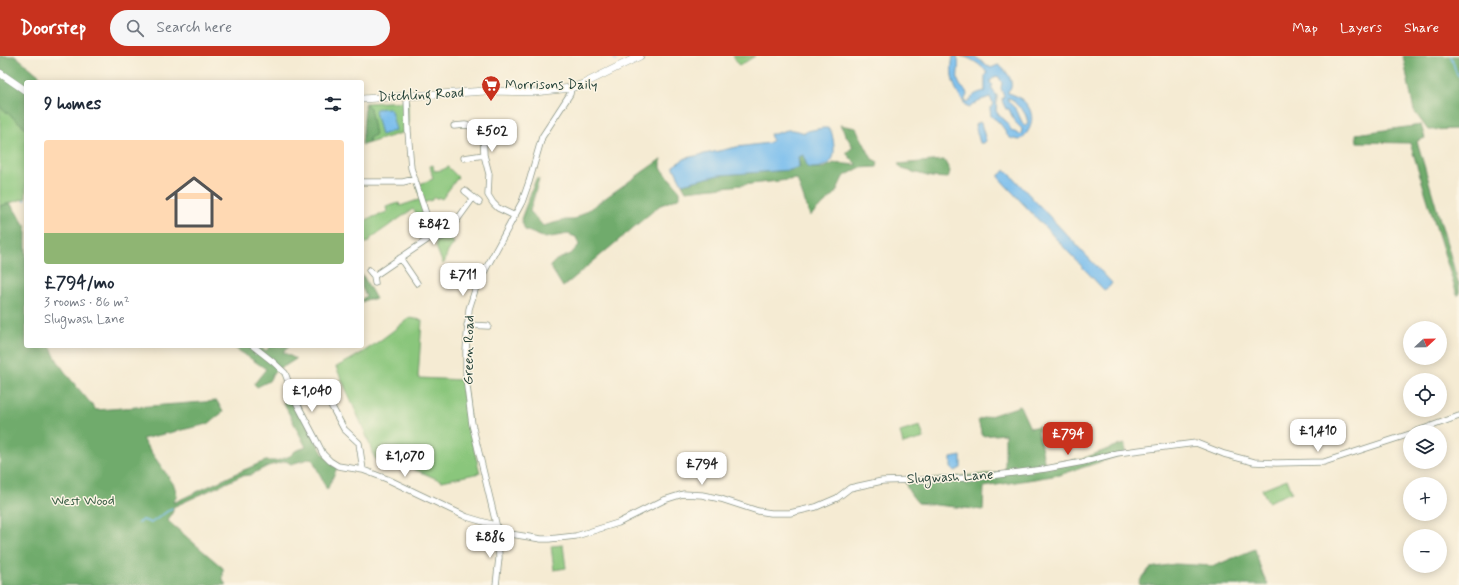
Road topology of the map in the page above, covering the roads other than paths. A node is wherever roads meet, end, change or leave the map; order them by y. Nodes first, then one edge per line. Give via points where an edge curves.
1 (640, 56) edge
2 (0, 73) edge
3 (571, 88) junction
4 (24, 90) edge
5 (408, 96) junction
6 (364, 99) edge
7 (454, 126) dead end
8 (484, 155) junction
9 (464, 158) dead end
10 (415, 179) junction
11 (364, 182) edge
12 (465, 191) dead end
13 (473, 198) junction
14 (479, 202) dead end
15 (514, 216) junction
16 (432, 235) junction
17 (400, 258) junction
18 (369, 270) dead end
19 (374, 276) junction
20 (417, 282) dead end
21 (375, 283) dead end
22 (467, 325) junction
23 (488, 326) dead end
24 (256, 348) edge
25 (320, 384) dead end
26 (1459, 416) edge
27 (1434, 425) edge
28 (1403, 436) edge
29 (363, 470) junction
30 (496, 525) junction
31 (498, 532) junction
32 (496, 585) edge

1 - 3 main road, Ditchling Road
2 - 4 main road
3 - 5 main road, Ditchling Road via 535,92 486,91
3 - 15 street, Green Road via 570,94 542,137 529,182
5 - 6 main road, Ditchling Road
5 - 10 street via 410,168
7 - 8 street via 482,128
8 - 9 street
8 - 15 street via 489,174 488,195 498,208
10 - 11 street via 403,182
10 - 16 street
12 - 13 street
13 - 14 street
13 - 16 street via 447,234 442,237
15 - 22 street, Green Road via 476,287
16 - 17 street
17 - 19 street
17 - 20 street
18 - 19 street
19 - 21 street
22 - 23 street
22 - 30 street, Green Road via 466,380 470,414
24 - 29 street via 285,373 295,400 323,454 338,466
25 - 29 street via 344,429 359,443
26 - 27 street
28 - 31 street, Slugwash Lane via 1324,462 1254,462 1196,443 1117,453 1045,469 959,479 877,482 850,488 837,498 816,507 790,513 758,511 721,498 683,494 618,523 576,536 541,539
29 - 30 street via 467,517
30 - 31 street, Green Road
31 - 32 street, Green Road

